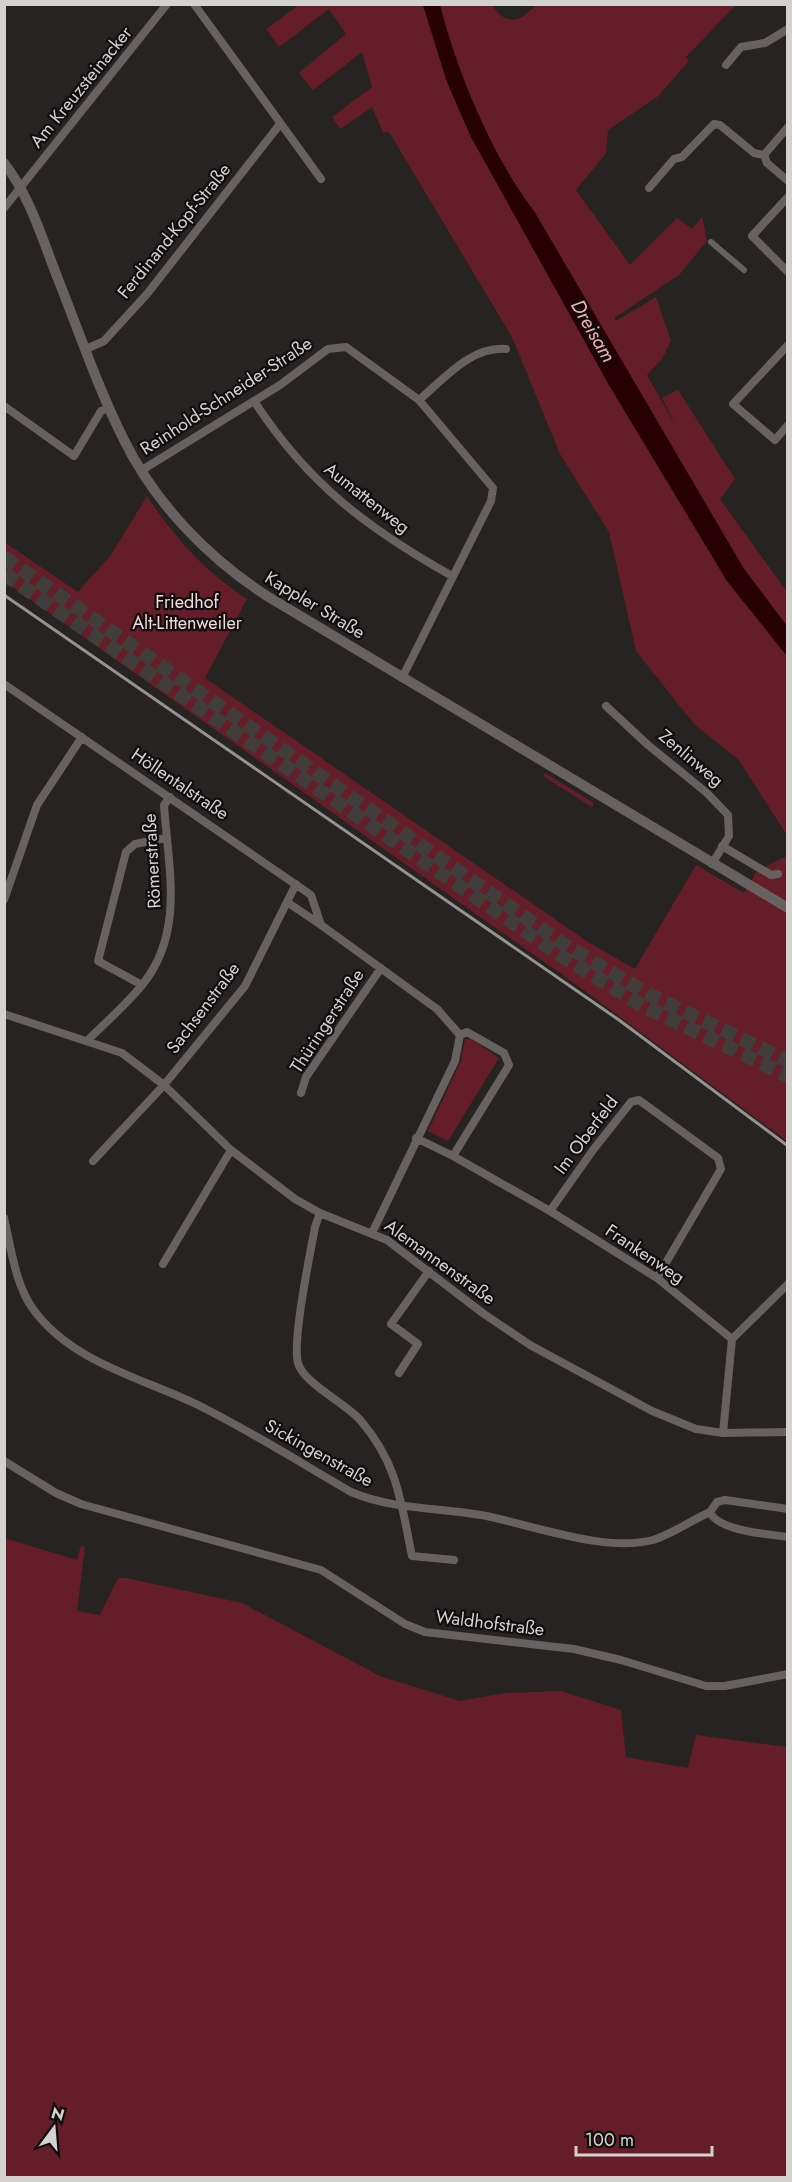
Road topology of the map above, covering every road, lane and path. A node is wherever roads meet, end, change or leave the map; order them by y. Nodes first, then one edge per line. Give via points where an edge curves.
1 (167, 4) edge
2 (194, 4) edge
3 (788, 29) edge
4 (726, 65) dead end
5 (280, 124) junction
6 (788, 127) edge
7 (764, 155) junction
8 (4, 163) edge
9 (321, 178) dead end
10 (788, 181) edge
11 (649, 188) dead end
12 (20, 189) junction
13 (788, 197) edge
14 (4, 208) edge
15 (711, 242) dead end
16 (744, 270) dead end
17 (788, 272) edge
18 (788, 345) edge
19 (86, 349) junction
20 (506, 349) dead end
21 (419, 400) junction
22 (254, 401) junction
23 (4, 406) edge
24 (109, 408) junction
25 (788, 425) edge
26 (142, 470) junction
27 (452, 576) junction
28 (402, 678) junction
29 (4, 684) edge
30 (606, 706) dead end
31 (81, 737) junction
32 (170, 797) junction
33 (166, 838) junction
34 (722, 846) junction
35 (712, 864) junction
36 (778, 874) dead end
37 (296, 884) junction
38 (4, 900) edge
39 (287, 902) junction
40 (788, 908) edge
41 (321, 925) junction
42 (381, 968) junction
43 (142, 985) junction
44 (4, 1014) edge
45 (463, 1034) junction
46 (88, 1040) junction
47 (164, 1085) junction
48 (302, 1093) dead end
49 (416, 1138) junction
50 (231, 1150) junction
51 (453, 1156) junction
52 (93, 1161) dead end
53 (550, 1211) junction
54 (320, 1213) junction
55 (4, 1218) edge
56 (372, 1233) junction
57 (163, 1264) dead end
58 (429, 1271) junction
59 (657, 1278) junction
60 (788, 1284) edge
61 (732, 1339) junction
62 (399, 1373) dead end
63 (788, 1432) edge
64 (723, 1433) junction
65 (4, 1461) edge
66 (402, 1506) junction
67 (788, 1509) edge
68 (710, 1512) junction
69 (788, 1537) edge
70 (454, 1560) dead end
71 (788, 1674) edge

1 - 12 street, Am Kreuzsteinacker
2 - 5 street
3 - 4 street via 765,43 741,47
5 - 9 street
5 - 19 street, Ferdinand-Kopf-Straße via 147,294 104,341
6 - 7 street
7 - 10 street via 767,163
7 - 11 street via 754,153 720,124 714,124 682,157 674,159
8 - 12 street, Kappler Straße
12 - 14 street, Am Kreuzsteinacker
12 - 19 street, Kappler Straße
13 - 17 street via 753,236
15 - 16 street
18 - 25 street via 733,404 775,440
19 - 24 street, Kappler Straße
20 - 21 street via 475,354
21 - 22 street, Reinhold-Schneider-Straße via 345,347 328,349
21 - 27 street, Reinhold-Schneider-Straße via 493,488 491,501
22 - 26 street, Reinhold-Schneider-Straße
22 - 27 street, Aumattenweg via 276,435 327,492 391,541
23 - 24 street via 74,456 101,411
24 - 26 street, Kappler Straße
26 - 28 street, Kappler Straße via 185,527 240,578
27 - 28 street, Reinhold-Schneider-Straße
28 - 35 street, Kappler Straße
29 - 31 street, Höllentalstraße
30 - 34 street, Zenlinweg via 721,806 730,823 729,836
31 - 32 street, Höllentalstraße
31 - 38 street via 37,805
32 - 33 street, Römerstraße via 164,805
32 - 37 street, Höllentalstraße
33 - 43 street, Römerstraße via 171,922 162,953
33 - 43 street via 135,844 126,852 98,961
34 - 35 street, Zenlinweg
34 - 36 street via 771,875
35 - 40 street, Kappler Straße
37 - 39 street, Sachsenstraße
37 - 41 street, Höllentalstraße via 311,896
39 - 41 street
39 - 47 street, Sachsenstraße via 244,986
41 - 42 street
42 - 45 street via 438,1009
42 - 48 street, Thüringerstraße via 306,1077
43 - 46 street, Römerstraße
44 - 46 street, Alemannenstraße
45 - 49 street via 455,1061
45 - 51 street via 504,1053 509,1065
46 - 47 street, Alemannenstraße via 122,1053
47 - 50 street, Alemannenstraße
47 - 52 street, Sachsenstraße
49 - 51 street, Frankenweg
49 - 56 street
50 - 54 street, Alemannenstraße
50 - 57 street
51 - 53 street, Frankenweg
53 - 59 street, Frankenweg
53 - 59 street, Im Oberfeld via 631,1102 639,1100 718,1158 721,1169
54 - 56 street, Alemannenstraße
54 - 66 street via 297,1342 298,1363 309,1377 360,1419 378,1443 398,1484
55 - 66 street, Sickingenstraße via 19,1277 32,1307 50,1329 73,1347 200,1406 351,1492 376,1503
56 - 58 street, Alemannenstraße
58 - 62 street via 391,1324 418,1344
58 - 64 street, Alemannenstraße via 530,1345 675,1422 696,1430
59 - 61 street, Frankenweg
60 - 61 street
61 - 64 street
63 - 64 street, Alemannenstraße
65 - 71 street, Waldhofstraße via 56,1494 81,1504 321,1570 405,1624 425,1632 574,1649 706,1686
66 - 68 street, Sickingenstraße via 480,1515 624,1542 653,1540
66 - 70 street via 412,1556
67 - 68 street, Sickingenstraße via 724,1500 717,1502
68 - 69 street via 734,1528

